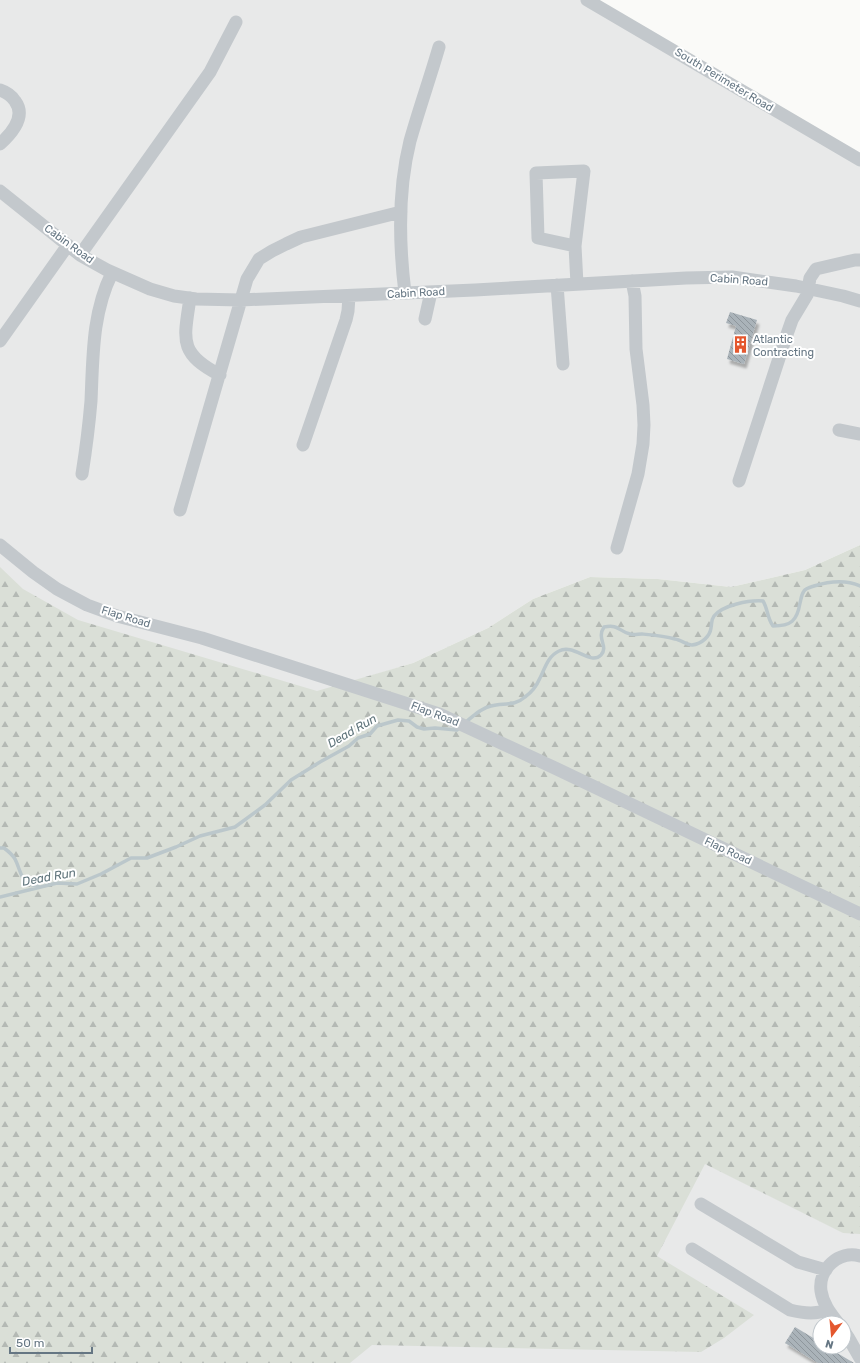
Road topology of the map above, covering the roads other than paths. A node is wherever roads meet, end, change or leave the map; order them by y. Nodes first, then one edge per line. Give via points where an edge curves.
1 (588, 0) edge
2 (236, 22) dead end
3 (439, 47) dead end
4 (0, 90) edge
5 (0, 144) edge
6 (860, 160) edge
7 (0, 191) edge
8 (401, 212) junction
9 (68, 246) junction
10 (575, 246) junction
11 (80, 255) junction
12 (860, 260) edge
13 (112, 273) junction
14 (632, 281) junction
15 (577, 284) junction
16 (556, 285) junction
17 (808, 288) junction
18 (430, 292) junction
19 (405, 293) junction
20 (349, 296) junction
21 (190, 298) junction
22 (241, 300) junction
23 (860, 301) edge
24 (425, 318) dead end
25 (0, 341) edge
26 (563, 364) dead end
27 (220, 375) junction
28 (840, 430) dead end
29 (860, 434) edge
30 (303, 446) dead end
31 (82, 474) dead end
32 (739, 481) dead end
33 (180, 510) dead end
34 (0, 545) edge
35 (617, 548) dead end
36 (860, 914) edge
37 (701, 1204) dead end
38 (692, 1249) dead end
39 (860, 1256) edge
40 (826, 1270) junction
41 (827, 1310) junction
42 (831, 1315) edge
43 (852, 1344) edge
44 (860, 1358) edge

1 - 6 lane, South Perimeter Road
2 - 11 lane via 210,72
3 - 8 lane via 410,142
4 - 5 lane via 12,97 19,110 16,126
7 - 9 lane, Cabin Road
8 - 19 lane
8 - 22 lane via 301,237 272,250 259,259 253,268
9 - 11 lane, Cabin Road
9 - 25 lane
10 - 10 lane via 584,171 536,173 538,238
10 - 15 lane
11 - 13 lane, Cabin Road
12 - 17 lane via 816,269 810,278
13 - 21 lane, Cabin Road via 150,289
13 - 31 lane via 98,312 88,438
14 - 15 lane, Cabin Road
14 - 17 lane, Cabin Road via 732,277
14 - 35 lane via 643,405 643,444 638,474
15 - 16 lane, Cabin Road
16 - 18 lane, Cabin Road
16 - 26 lane
17 - 23 lane, Cabin Road
17 - 32 lane via 807,295 784,340
18 - 19 lane, Cabin Road
18 - 24 lane
19 - 20 lane, Cabin Road
20 - 22 lane, Cabin Road
20 - 30 lane via 346,320
21 - 22 lane, Cabin Road
21 - 27 lane via 185,334 187,346 206,368
22 - 27 lane
27 - 33 lane
28 - 29 lane
34 - 36 lane, Flap Road via 57,589 87,605 117,616 202,638 456,721
37 - 40 lane via 798,1262
38 - 41 lane via 790,1310 799,1313 821,1313
39 - 40 lane via 841,1257 833,1261
40 - 41 lane via 820,1290
41 - 42 lane
43 - 44 lane

